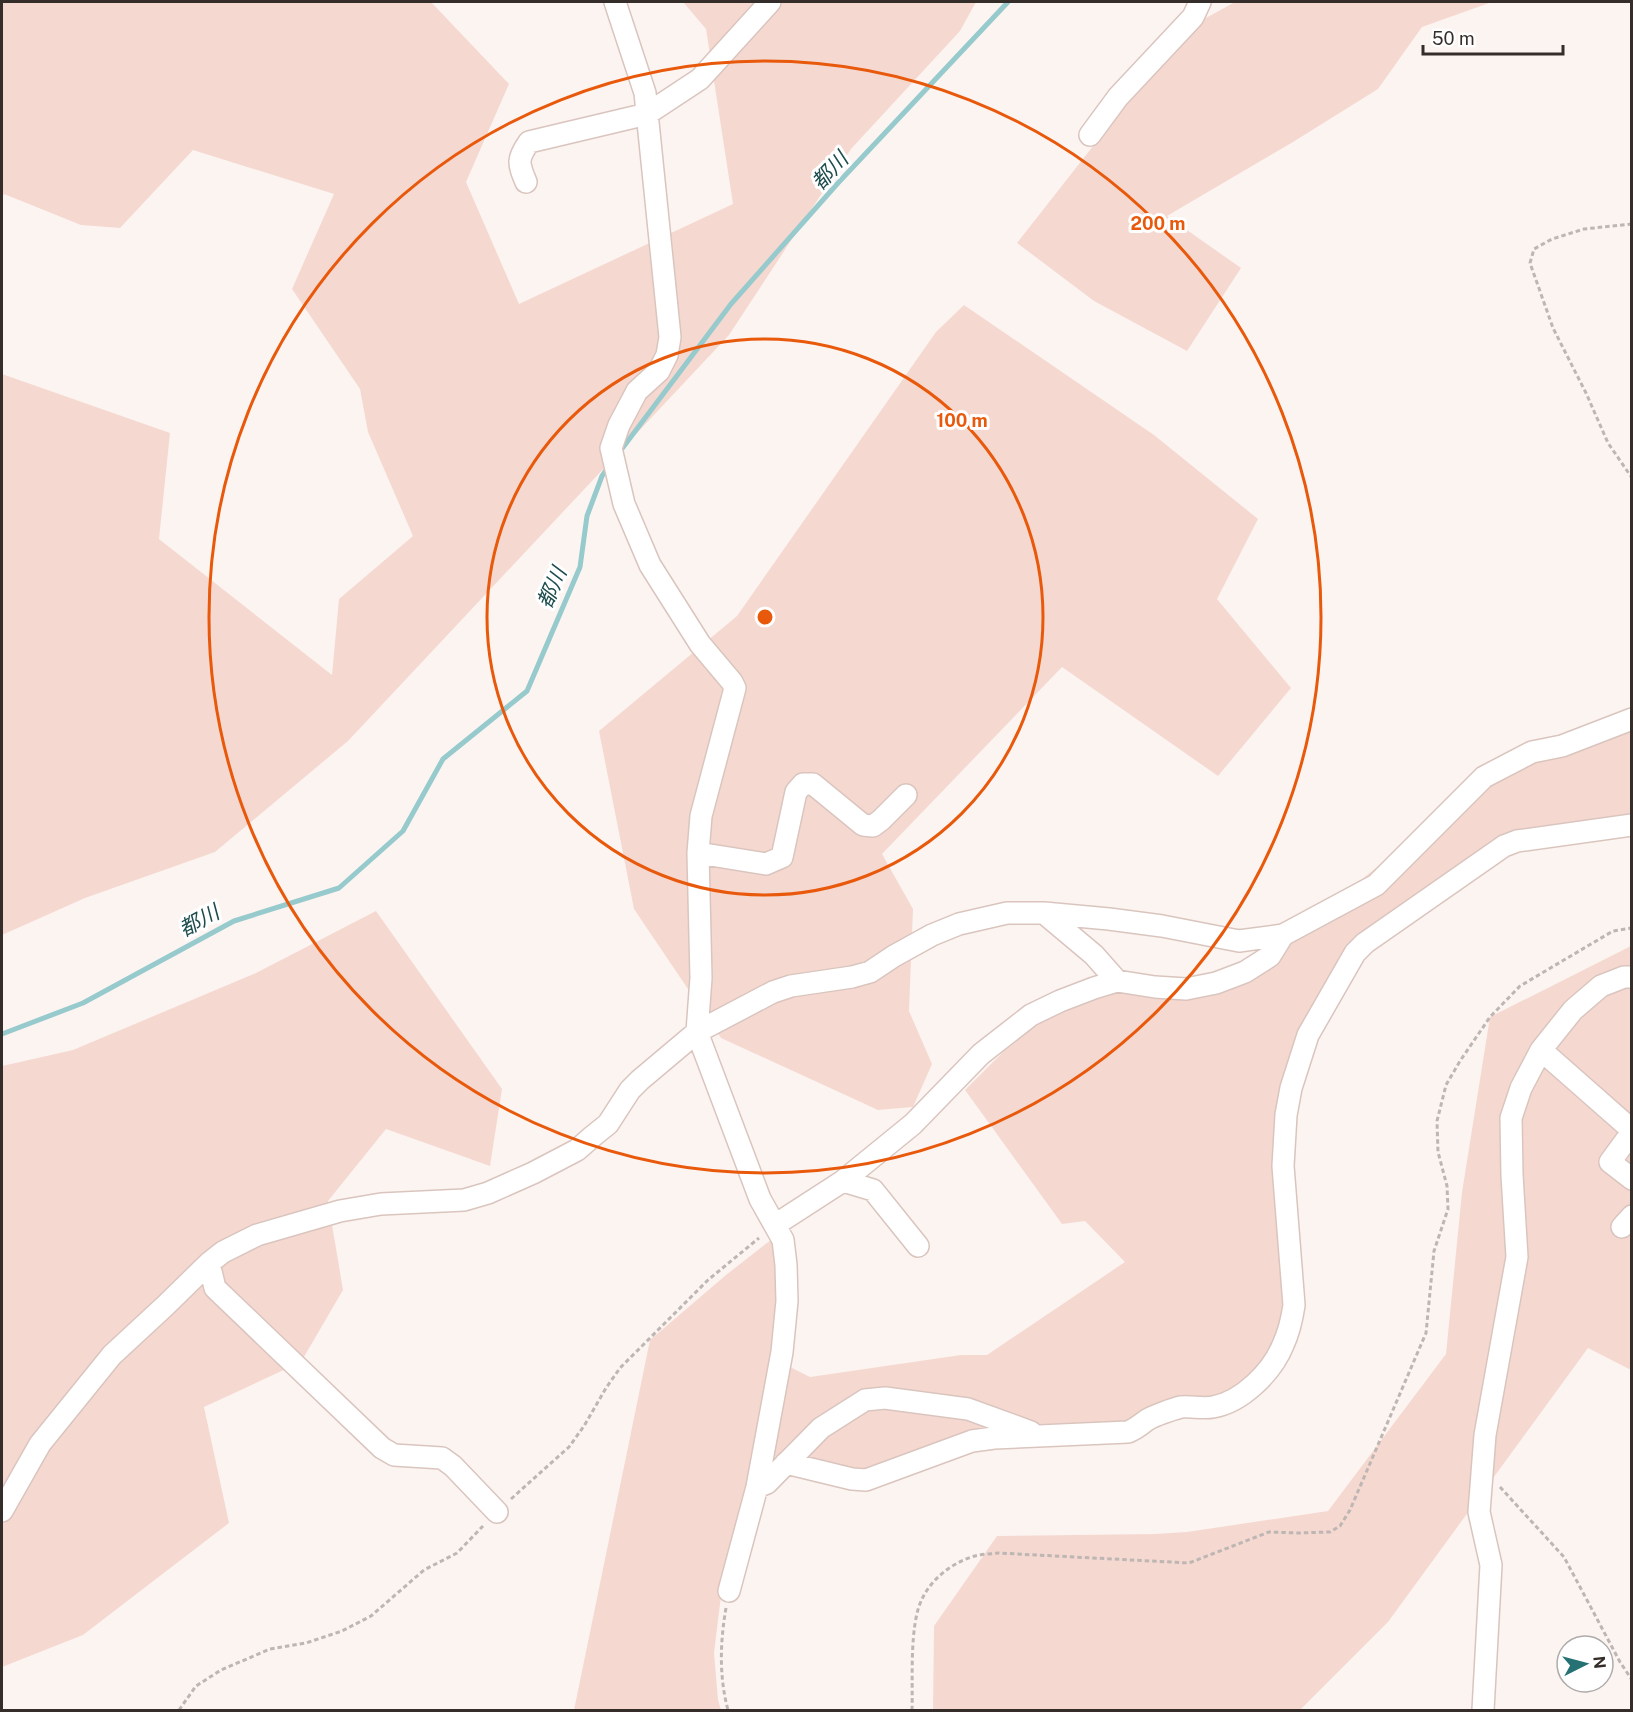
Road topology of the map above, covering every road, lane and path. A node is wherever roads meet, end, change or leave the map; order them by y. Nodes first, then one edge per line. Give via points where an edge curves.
1 (615, 2) edge
2 (770, 2) edge
3 (1200, 2) edge
4 (647, 114) junction
5 (1090, 135) dead end
6 (526, 182) dead end
7 (1632, 224) edge
8 (1632, 478) edge
9 (1632, 719) edge
10 (906, 795) dead end
11 (1632, 825) edge
12 (698, 853) junction
13 (1044, 913) junction
14 (1283, 935) junction
15 (1632, 977) edge
16 (1117, 981) junction
17 (697, 1032) junction
18 (1541, 1050) junction
19 (1632, 1131) edge
20 (1632, 1179) edge
21 (843, 1182) junction
22 (775, 1225) junction
23 (918, 1246) dead end
24 (209, 1263) junction
25 (1044, 1437) junction
26 (786, 1463) junction
27 (1482, 1468) junction
28 (757, 1487) junction
29 (2, 1511) edge
30 (496, 1512) dead end
31 (729, 1590) joint
32 (1632, 1680) edge
33 (728, 1710) edge
34 (1483, 1710) edge

1 - 4 street via 645,93
2 - 4 street via 700,79
3 - 5 street via 1193,17 1118,97
4 - 6 street via 529,142 519,165
4 - 12 street via 670,337 658,372 637,391 611,448 624,504 650,565 700,644 735,688 701,816
7 - 8 path via 1584,228 1552,239 1534,249 1530,263 1553,328 1608,443
9 - 14 street via 1562,746 1532,752 1484,777 1377,885
10 - 12 street via 873,826 863,825 813,784 803,784 796,792 782,857 766,864
11 - 25 street via 1504,846 1355,953 1308,1035 1291,1088 1283,1166 1294,1305 1282,1348 1253,1386 1233,1400 1213,1407 1180,1407 1148,1419 1128,1432
12 - 17 street via 701,978
13 - 14 street via 1162,926 1239,941
13 - 16 street via 1094,955
13 - 17 street via 1007,913 959,924 932,935 870,972 773,992
14 - 16 street via 1270,956 1245,972 1216,983 1186,989
15 - 18 street via 1601,986 1574,1010
16 - 21 street via 1031,1015 981,1054 913,1124
17 - 22 street via 760,1199
17 - 24 street via 630,1090 608,1124 593,1137 533,1173 464,1200 381,1204 340,1211 257,1235
18 - 19 street
18 - 27 street via 1510,1118 1517,1257
19 - 20 street via 1610,1162
21 - 22 street
21 - 23 street via 873,1191
22 - 28 street via 783,1240 787,1301 782,1352
24 - 29 street via 112,1355 40,1444
24 - 30 street via 215,1288 382,1448 394,1455 441,1458
25 - 26 street via 972,1441 866,1480
25 - 26 street via 968,1409 885,1398 865,1400 821,1428
26 - 28 street
27 - 32 path via 1564,1557
27 - 34 street via 1479,1512 1491,1565
28 - 31 street
31 - 33 path via 721,1635

